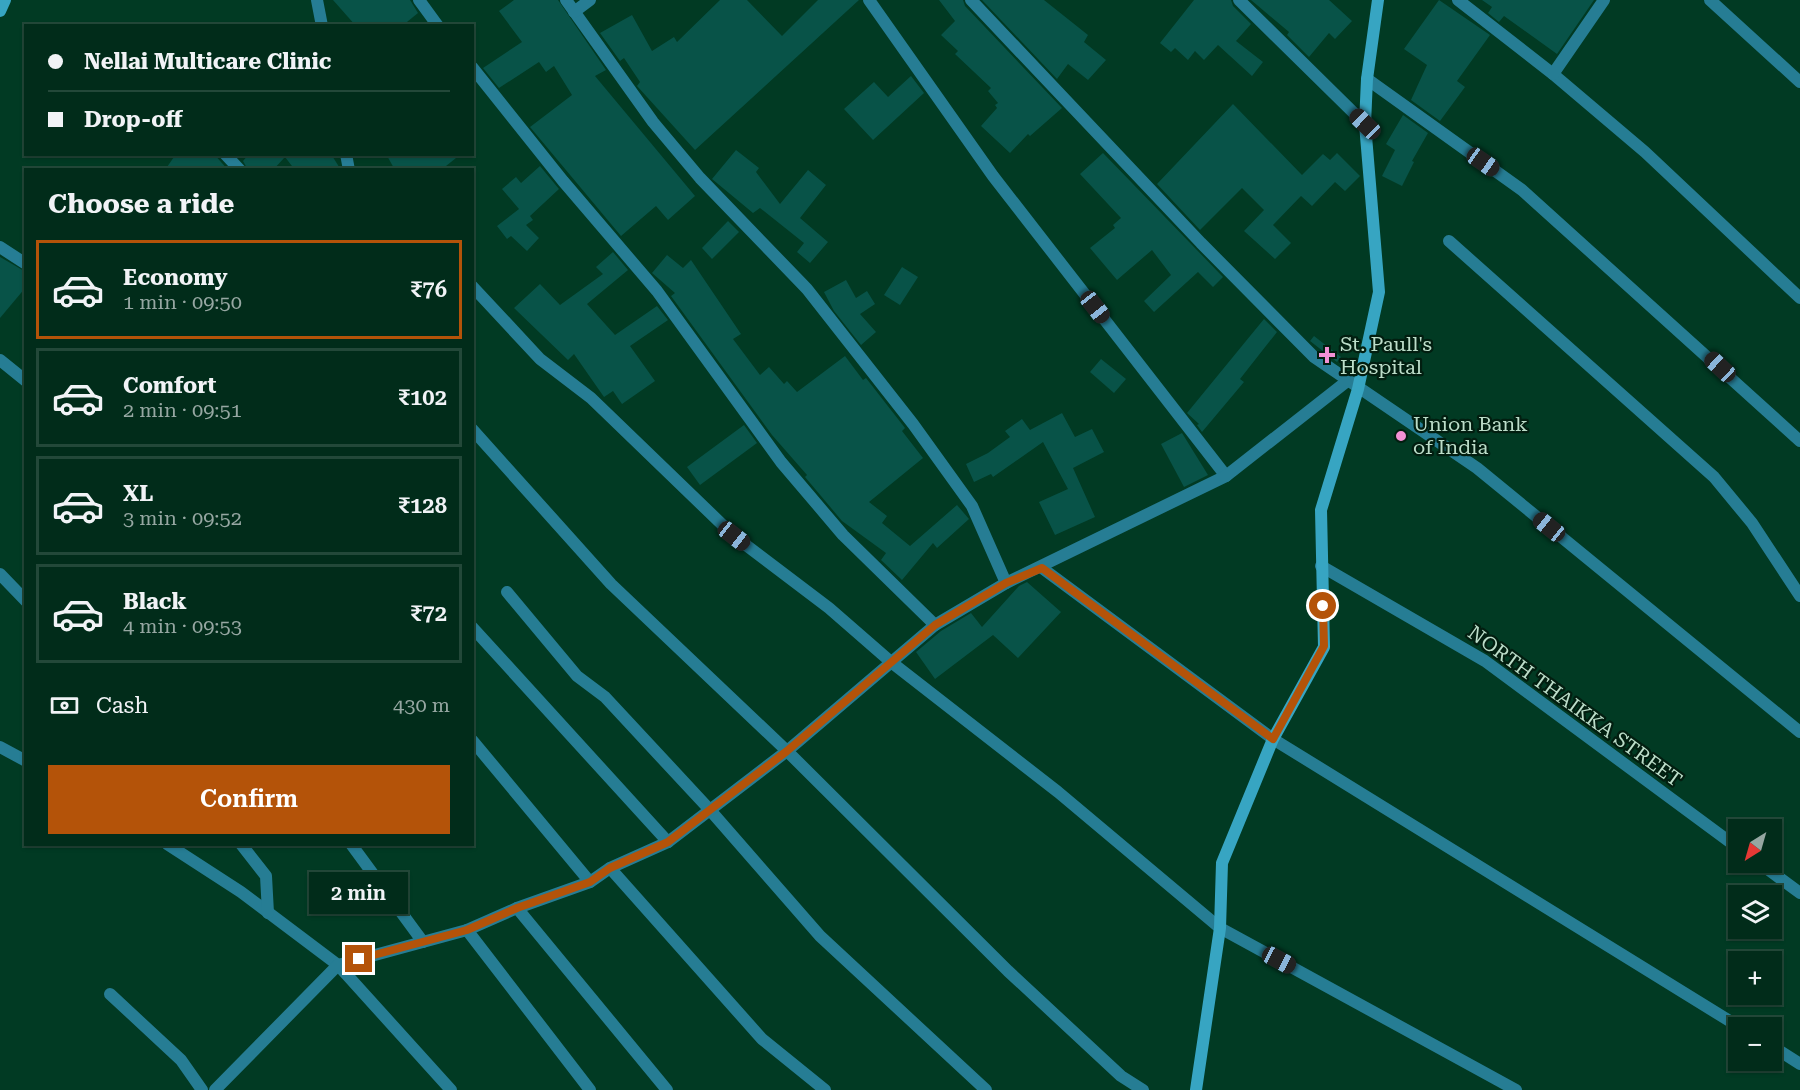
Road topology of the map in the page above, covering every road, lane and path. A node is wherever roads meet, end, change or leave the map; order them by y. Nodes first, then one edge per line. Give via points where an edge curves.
1 (4, 0) edge
2 (317, 0) edge
3 (419, 0) edge
4 (566, 0) edge
5 (590, 0) edge
6 (869, 0) edge
7 (971, 0) edge
8 (1239, 0) edge
9 (1458, 0) edge
10 (1604, 0) edge
11 (1710, 0) edge
12 (1375, 2) edge
13 (0, 11) edge
14 (574, 12) junction
15 (322, 24) edge
16 (437, 24) edge
17 (474, 70) edge
18 (1553, 74) junction
19 (1367, 79) junction
20 (1800, 82) edge
21 (1365, 124) junction
22 (227, 156) edge
23 (238, 168) edge
24 (1449, 241) dead end
25 (0, 247) edge
26 (24, 263) edge
27 (474, 288) edge
28 (1800, 298) edge
29 (0, 360) edge
30 (24, 379) edge
31 (1346, 382) junction
32 (1358, 389) junction
33 (474, 431) edge
34 (1800, 441) edge
35 (1226, 476) junction
36 (1322, 566) junction
37 (1042, 568) junction
38 (0, 574) edge
39 (1006, 583) junction
40 (507, 592) dead end
41 (1800, 596) edge
42 (24, 599) edge
43 (935, 625) junction
44 (474, 629) edge
45 (891, 662) junction
46 (1800, 732) edge
47 (1273, 739) junction
48 (474, 742) edge
49 (0, 747) edge
50 (787, 751) junction
51 (24, 760) edge
52 (710, 810) junction
53 (1728, 841) edge
54 (668, 842) junction
55 (170, 846) edge
56 (243, 846) edge
57 (352, 846) edge
58 (610, 868) junction
59 (1773, 873) edge
60 (590, 882) junction
61 (1800, 893) edge
62 (517, 908) junction
63 (268, 913) junction
64 (1220, 928) junction
65 (467, 930) junction
66 (423, 942) junction
67 (338, 965) junction
68 (110, 994) dead end
69 (1728, 1019) edge
70 (1782, 1052) edge
71 (1800, 1064) edge
72 (218, 1089) edge
73 (202, 1090) edge
74 (450, 1090) edge
75 (590, 1090) edge
76 (667, 1090) edge
77 (825, 1090) edge
78 (986, 1090) edge
79 (1143, 1090) edge
80 (1196, 1090) edge
81 (1516, 1090) edge

1 - 13 main road
2 - 15 street
3 - 16 street
4 - 14 street
5 - 14 street
6 - 35 street via 993,176
7 - 31 street via 1201,243 1314,357
8 - 21 street
9 - 18 street
10 - 18 street
11 - 20 street
12 - 19 main road
14 - 39 street via 653,122 700,178 807,289 913,424 972,506
17 - 43 street via 657,291 781,462 843,535
18 - 28 street via 1645,152
19 - 21 main road
19 - 34 street via 1522,190
21 - 32 main road via 1379,292
22 - 23 street
24 - 41 street via 1714,477 1752,523
25 - 26 street
27 - 45 street via 540,359 591,398 734,536 829,608
29 - 30 street
31 - 32 street
31 - 35 street
32 - 36 main road via 1322,510
32 - 46 street via 1477,468
33 - 50 street via 611,584
35 - 37 street
36 - 47 main road via 1324,646
36 - 53 street, NORTH THAIKKA STREET via 1485,661
37 - 39 street
37 - 47 street
38 - 42 street
39 - 43 street
40 - 52 street via 577,676 605,697
43 - 45 street
44 - 54 street
45 - 50 street
45 - 64 street via 1058,792
47 - 64 main road via 1222,863
47 - 69 street
48 - 60 street
49 - 51 street
50 - 52 street
50 - 79 street via 1008,971 1121,1076
52 - 54 street
52 - 78 street via 820,936
54 - 58 street
55 - 63 street
56 - 63 street via 266,876
57 - 66 street
58 - 60 street
58 - 77 street via 762,1039
59 - 61 street
60 - 62 street
62 - 65 street
62 - 76 street
63 - 67 street
64 - 80 main road
64 - 81 street
65 - 66 street
65 - 75 street
66 - 67 street
67 - 72 street
67 - 74 street
68 - 73 street via 181,1060
70 - 71 street

